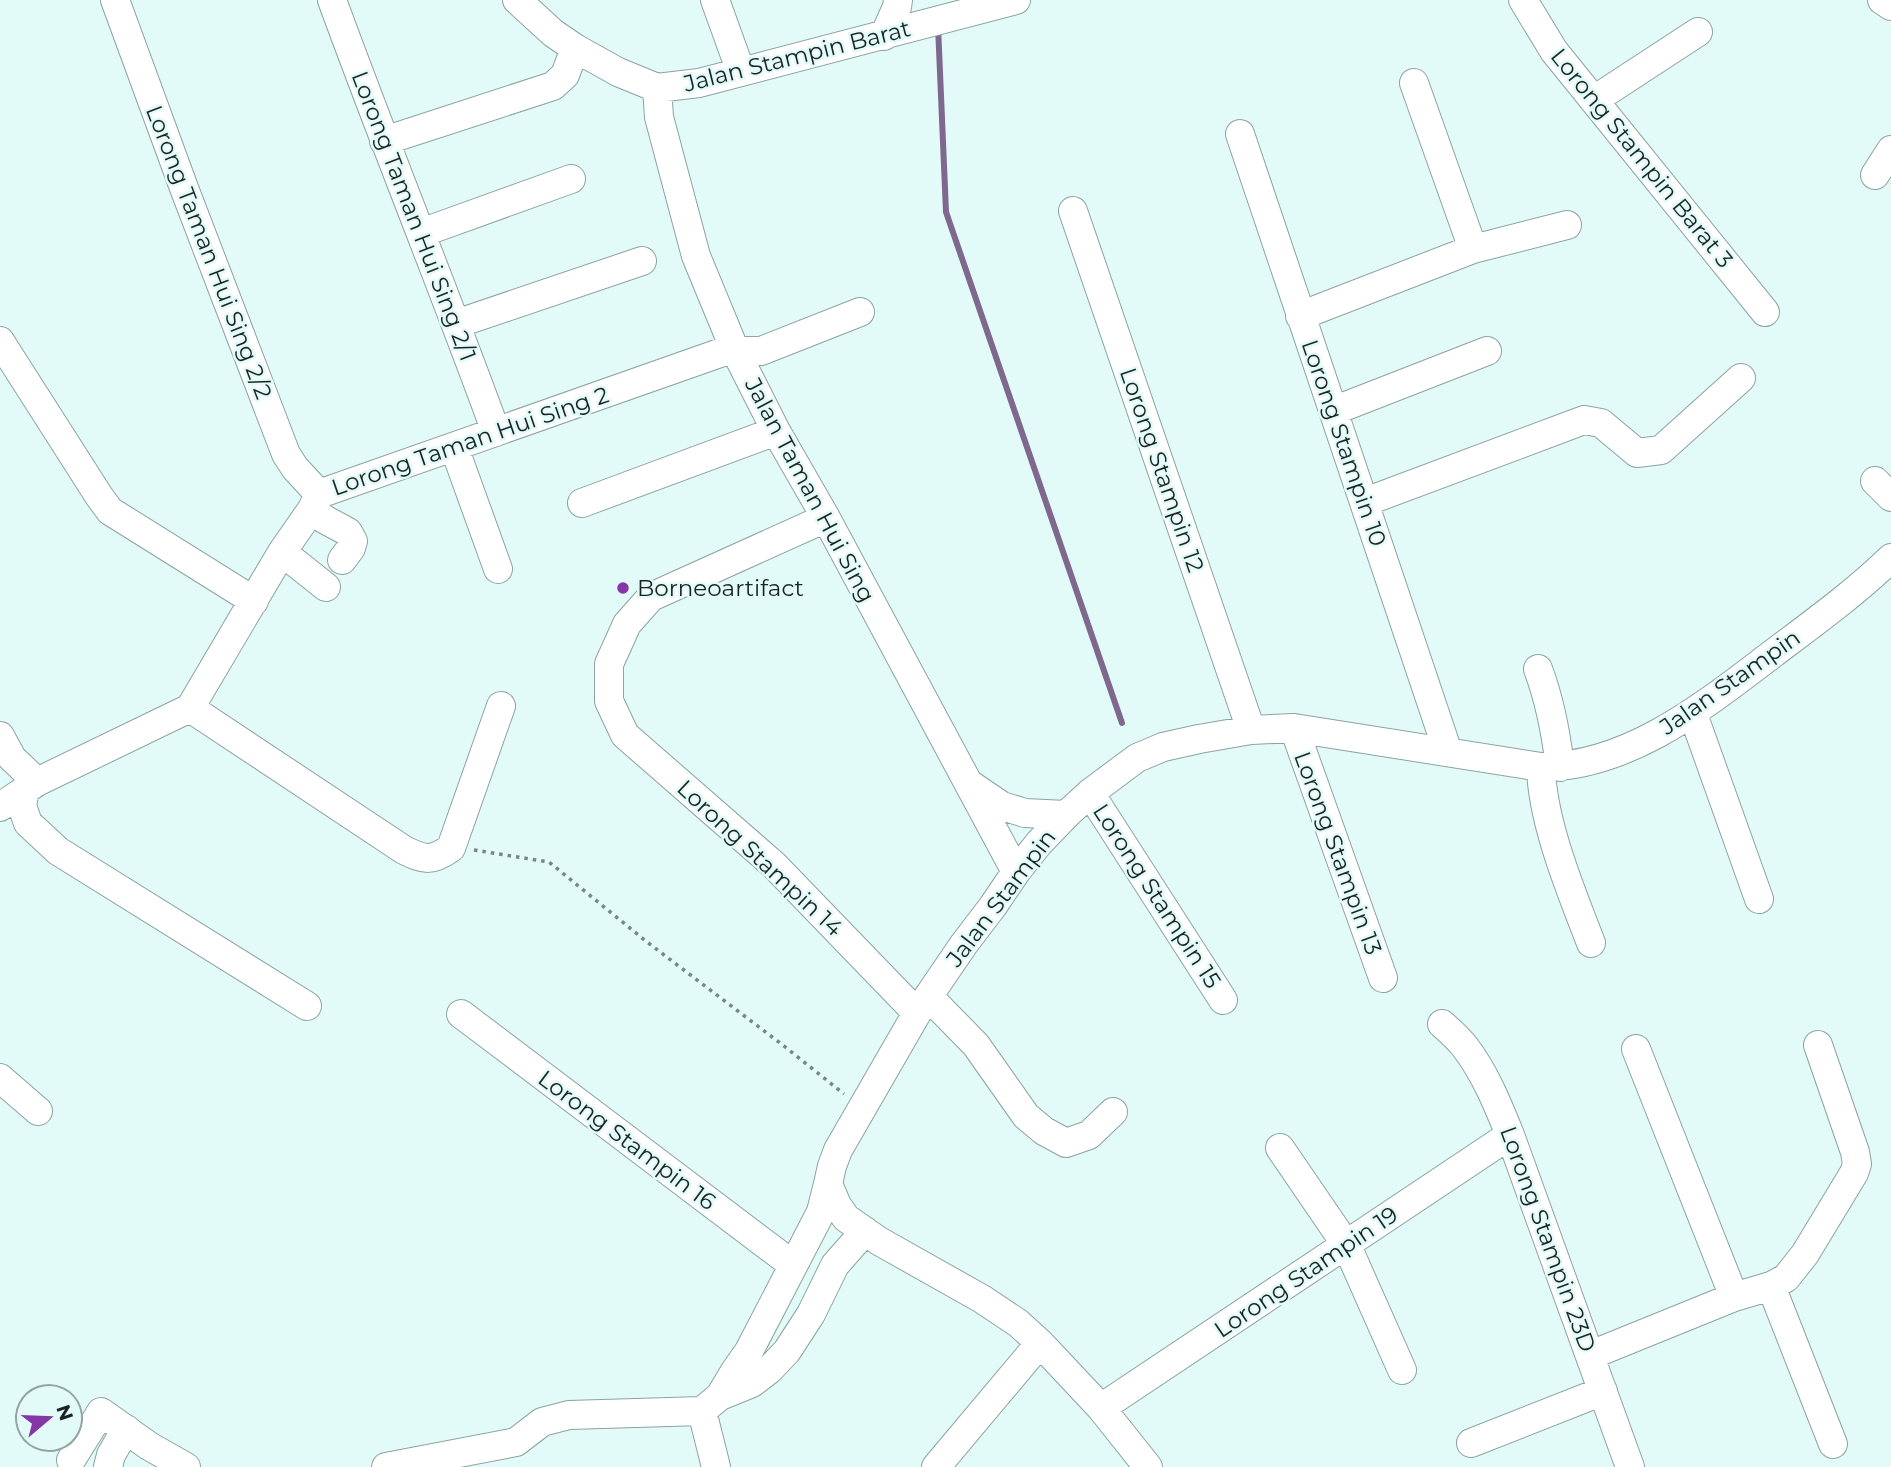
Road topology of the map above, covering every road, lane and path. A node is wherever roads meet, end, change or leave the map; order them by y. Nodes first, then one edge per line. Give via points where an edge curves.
1 (115, 0) edge
2 (332, 0) edge
3 (517, 0) edge
4 (715, 0) edge
5 (898, 0) edge
6 (1016, 0) edge
7 (1523, 0) edge
8 (1882, 0) edge
9 (1891, 6) edge
10 (1698, 32) dead end
11 (884, 36) junction
12 (575, 48) junction
13 (741, 72) junction
14 (1414, 83) dead end
15 (657, 88) junction
16 (1594, 100) junction
17 (1240, 134) dead end
18 (384, 141) junction
19 (1891, 150) edge
20 (1875, 175) dead end
21 (571, 180) dead end
22 (1073, 211) dead end
23 (1567, 225) dead end
24 (421, 233) junction
25 (1473, 249) junction
26 (642, 261) dead end
27 (860, 312) dead end
28 (1765, 312) dead end
29 (1300, 316) junction
30 (456, 324) junction
31 (0, 341) edge
32 (734, 348) junction
33 (1487, 351) dead end
34 (1741, 378) dead end
35 (1333, 411) junction
36 (776, 431) junction
37 (496, 432) junction
38 (454, 447) junction
39 (316, 501) junction
40 (1365, 502) junction
41 (582, 503) dead end
42 (826, 518) junction
43 (282, 552) junction
44 (1891, 558) edge
45 (342, 560) dead end
46 (498, 569) dead end
47 (326, 587) dead end
48 (254, 601) junction
49 (1538, 669) dead end
50 (501, 706) dead end
51 (190, 708) junction
52 (1693, 714) junction
53 (1294, 728) junction
54 (1251, 730) junction
55 (0, 736) edge
56 (1448, 752) junction
57 (1550, 767) junction
58 (968, 783) junction
59 (31, 786) junction
60 (1090, 793) junction
61 (0, 807) edge
62 (1066, 814) junction
63 (451, 848) junction
64 (1016, 872) junction
65 (1759, 899) dead end
66 (1591, 943) dead end
67 (1383, 978) dead end
68 (1223, 1000) dead end
69 (923, 1005) junction
70 (307, 1006) dead end
71 (461, 1014) dead end
72 (1442, 1024) dead end
73 (1818, 1045) dead end
74 (1636, 1049) dead end
75 (0, 1078) edge
76 (862, 1108) junction
77 (38, 1111) dead end
78 (1113, 1112) dead end
79 (1510, 1135) junction
80 (1280, 1148) dead end
81 (828, 1184) junction
82 (865, 1231) junction
83 (1347, 1246) junction
84 (793, 1265) junction
85 (1771, 1286) junction
86 (1734, 1297) junction
87 (1040, 1343) junction
88 (1591, 1356) junction
89 (1402, 1370) dead end
90 (1603, 1391) junction
91 (711, 1404) junction
92 (1101, 1408) junction
93 (125, 1429) junction
94 (1471, 1443) dead end
95 (1833, 1444) dead end
96 (513, 1454) edge
97 (144, 1457) edge
98 (71, 1461) dead end
99 (108, 1467) edge
100 (187, 1467) edge
101 (386, 1467) edge
102 (716, 1467) edge
103 (936, 1467) edge
104 (1148, 1467) edge
105 (1630, 1467) edge

1 - 39 street, Lorong Taman Hui Sing 2/2 via 286,454
2 - 18 street, Lorong Taman Hui Sing 2/1
3 - 12 street, Jalan Stampin Barat
4 - 13 street
5 - 11 street
6 - 11 street, Jalan Stampin Barat
7 - 16 street, Lorong Stampin Barat 3 via 1554,51
8 - 9 street
10 - 16 street
11 - 13 street, Jalan Stampin Barat
12 - 15 street, Jalan Stampin Barat
12 - 18 street via 565,75 552,86
13 - 15 street, Jalan Stampin Barat
14 - 25 street
15 - 32 street, Jalan Taman Hui Sing via 659,117 696,256
16 - 28 street, Lorong Stampin Barat 3
17 - 29 street, Lorong Stampin 10
18 - 24 street, Lorong Taman Hui Sing 2/1
19 - 20 street
21 - 24 street
22 - 54 street, Lorong Stampin 12
23 - 25 street
24 - 30 street, Lorong Taman Hui Sing 2/1
25 - 29 street
26 - 30 street
27 - 32 street, Lorong Taman Hui Sing 2 via 761,351
29 - 35 street, Lorong Stampin 10
30 - 37 street, Lorong Taman Hui Sing 2/1
31 - 48 street via 110,511
32 - 36 street, Jalan Taman Hui Sing
32 - 37 street, Lorong Taman Hui Sing 2
33 - 35 street
34 - 40 street via 1661,450 1637,453 1601,423 1584,420
35 - 40 street, Lorong Stampin 10
36 - 41 street
36 - 42 street, Jalan Taman Hui Sing
37 - 38 street, Lorong Taman Hui Sing 2
38 - 39 street, Lorong Taman Hui Sing 2
38 - 46 street
39 - 43 street, Lorong Taman Hui Sing 2
39 - 45 street, Lorong Taman Hui Sing 2/2 via 324,519 348,532 353,541
40 - 56 street, Lorong Stampin 10
42 - 58 street, Jalan Taman Hui Sing
42 - 69 street, Lorong Stampin 14 via 651,597 627,624 609,664 610,701 625,735 774,865
43 - 47 street
43 - 48 street, Lorong Taman Hui Sing 2
44 - 52 street, Jalan Stampin via 1848,597
48 - 51 street, Lorong Taman Hui Sing 2
49 - 57 street via 1553,719
50 - 63 street
51 - 59 street
51 - 63 street via 404,850 422,858 439,856
52 - 57 street, Jalan Stampin via 1602,757
52 - 65 street
53 - 54 street, Jalan Stampin
53 - 56 street, Jalan Stampin
53 - 67 street, Lorong Stampin 13
54 - 60 street, Jalan Stampin via 1163,747 1137,758
55 - 59 street
56 - 57 street, Jalan Stampin
57 - 66 street via 1543,799
58 - 62 street via 1014,810
58 - 64 street, Jalan Taman Hui Sing
59 - 61 street
59 - 70 street via 22,806 28,822 58,851
60 - 62 street, Jalan Stampin
60 - 68 street, Lorong Stampin 15
62 - 64 street, Jalan Stampin
63 - 76 path via 549,862
64 - 69 street, Jalan Stampin
69 - 76 street, Jalan Stampin
69 - 78 street, Lorong Stampin 14 via 976,1045 1026,1116 1044,1131 1066,1143 1089,1135
71 - 84 street, Lorong Stampin 16
72 - 79 street, Lorong Stampin 23D via 1479,1067
73 - 85 street via 1857,1164 1805,1254 1786,1278
74 - 86 street
75 - 77 street
76 - 81 street, Jalan Stampin via 838,1150
79 - 83 street, Lorong Stampin 19
79 - 88 street, Lorong Stampin 23D
80 - 83 street
81 - 82 street via 846,1218
81 - 84 street via 821,1212
82 - 87 street via 982,1299
82 - 91 street via 835,1265 787,1351 752,1383
83 - 89 street
83 - 92 street, Lorong Stampin 19
84 - 91 street via 768,1316
85 - 86 street
85 - 95 street
86 - 88 street
87 - 92 street
87 - 103 street
88 - 90 street, Lorong Stampin 23D
90 - 94 street
90 - 105 street, Lorong Stampin 23D
91 - 96 street via 569,1415 542,1422
91 - 102 street
92 - 104 street
93 - 97 street
93 - 98 street via 101,1412
93 - 99 street
96 - 101 street
97 - 100 street

